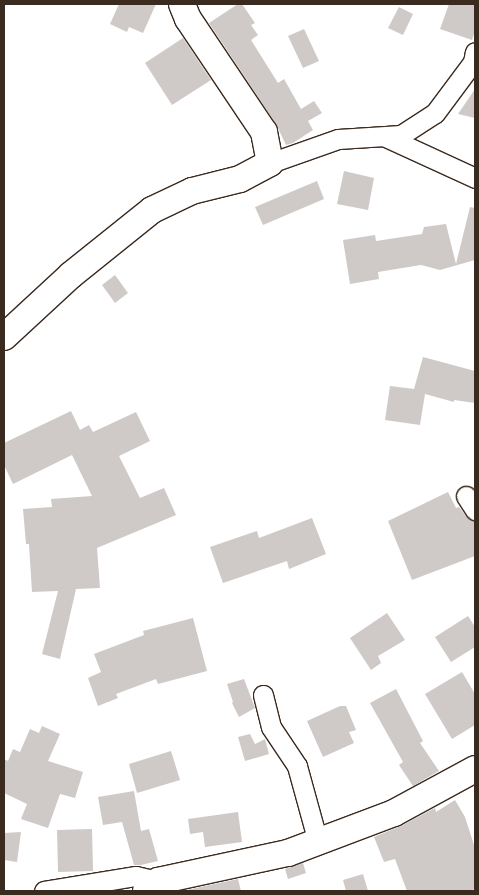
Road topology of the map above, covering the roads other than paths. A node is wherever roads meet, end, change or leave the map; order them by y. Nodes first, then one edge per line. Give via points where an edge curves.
1 (182, 4) edge
2 (475, 59) edge
3 (385, 136) junction
4 (270, 163) junction
5 (475, 178) edge
6 (4, 337) edge
7 (263, 695) dead end
8 (474, 775) edge
9 (318, 842) junction
10 (152, 886) edge
11 (44, 891) edge

1 - 4 street via 264,132
2 - 3 street via 435,114 401,135
3 - 4 street via 338,139
3 - 5 street
4 - 6 street via 240,179 192,192 152,210 71,275
7 - 9 street via 270,727 297,766
8 - 9 street via 394,813
9 - 10 street via 288,853
10 - 11 street via 136,876

